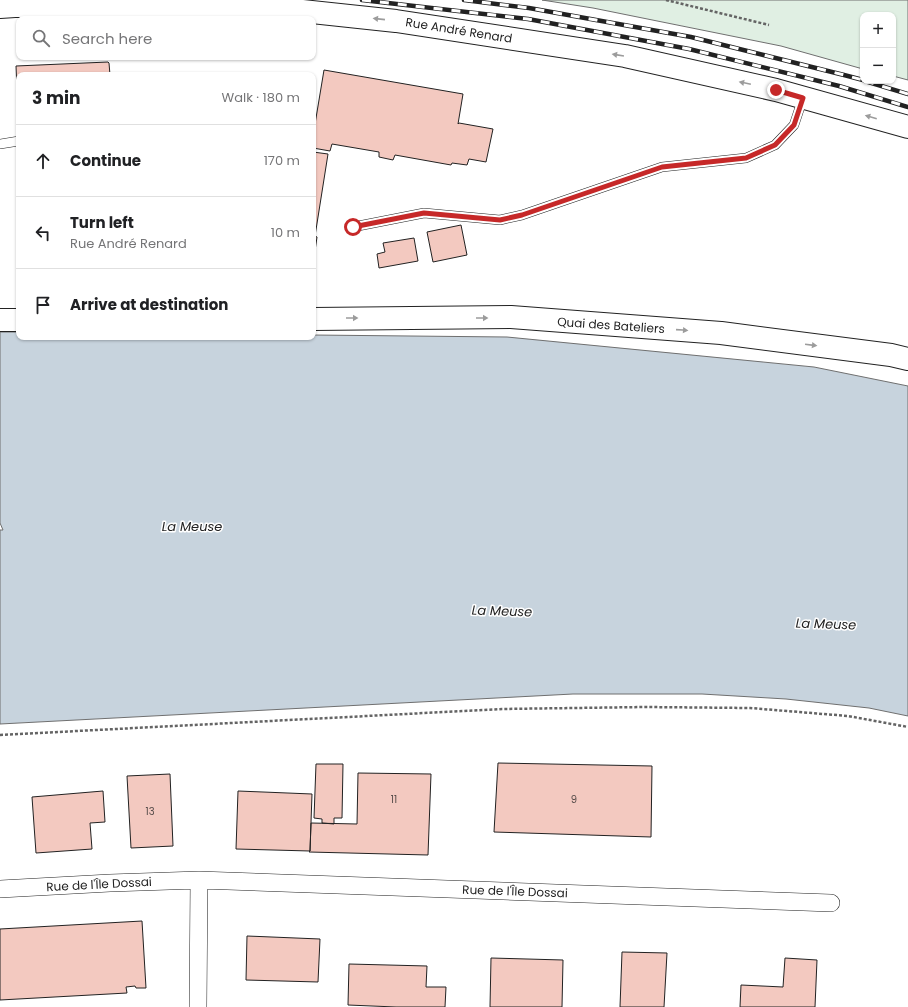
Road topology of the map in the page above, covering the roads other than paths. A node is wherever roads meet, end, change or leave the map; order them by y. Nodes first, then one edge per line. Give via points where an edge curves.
1 (0, 7) edge
2 (803, 98) junction
3 (908, 128) edge
4 (16, 141) edge
5 (0, 144) edge
6 (353, 227) dead end
7 (316, 319) edge
8 (0, 320) edge
9 (16, 320) edge
10 (908, 359) edge
11 (199, 880) junction
12 (0, 889) edge
13 (831, 903) dead end
14 (198, 1007) edge

2 -> 1 street, Rue André Renard via 625,56 396,21 256,6
3 -> 2 street, Rue André Renard
2 - 6 lane via 794,125 775,145 746,158 662,167 522,215 500,220 424,213
4 - 5 lane
7 -> 10 street, Quai des Bateliers via 511,318 721,333
8 - 9 street
11 - 12 street, Rue de l'Île Dossai
11 - 13 street, Rue de l'Île Dossai
11 - 14 street

